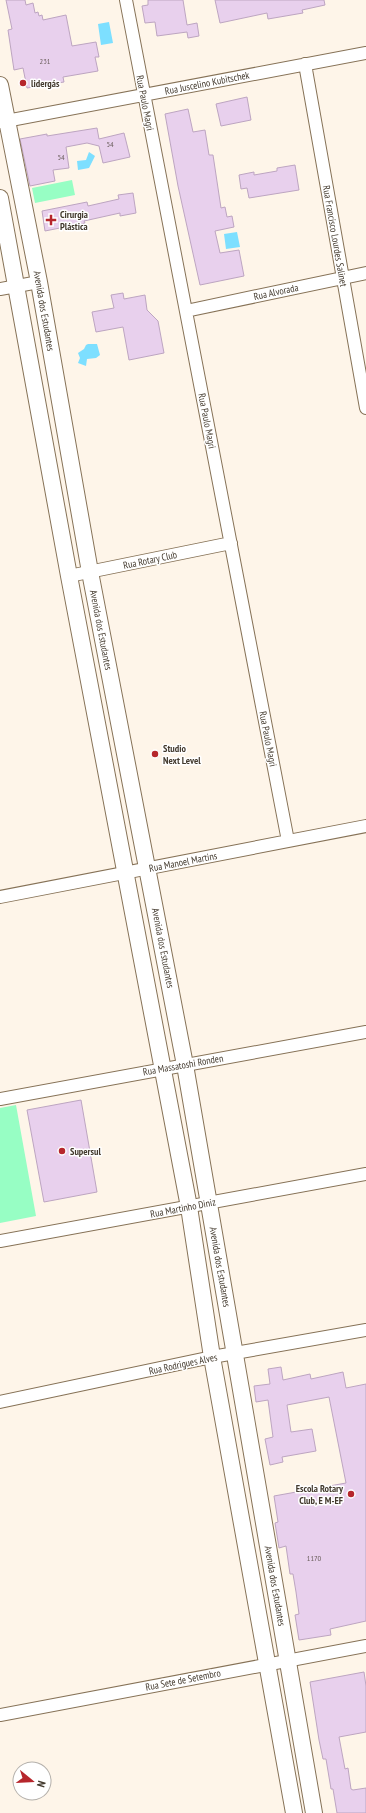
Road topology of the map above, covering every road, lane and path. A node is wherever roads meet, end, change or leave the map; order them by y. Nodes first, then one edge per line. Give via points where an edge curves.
1 (126, 0) edge
2 (366, 53) edge
3 (305, 64) junction
4 (0, 85) edge
5 (144, 95) junction
6 (4, 121) edge
7 (0, 198) edge
8 (366, 273) edge
9 (342, 278) junction
10 (39, 282) junction
11 (16, 286) junction
12 (0, 289) edge
13 (186, 311) junction
14 (366, 404) edge
15 (231, 543) junction
16 (90, 572) junction
17 (69, 576) junction
18 (119, 724) junction
19 (98, 728) junction
20 (366, 826) edge
21 (288, 841) junction
22 (147, 869) junction
23 (126, 873) junction
24 (0, 897) edge
25 (366, 1032) edge
26 (185, 1065) junction
27 (163, 1069) junction
28 (0, 1099) edge
29 (366, 1174) edge
30 (209, 1203) junction
31 (189, 1206) junction
32 (0, 1241) edge
33 (366, 1330) edge
34 (235, 1353) junction
35 (212, 1357) junction
36 (0, 1402) edge
37 (255, 1468) junction
38 (233, 1473) junction
39 (270, 1561) junction
40 (249, 1565) junction
41 (366, 1646) edge
42 (287, 1660) junction
43 (267, 1664) junction
44 (0, 1715) edge
45 (308, 1776) junction
46 (288, 1779) junction
47 (294, 1813) edge
48 (314, 1813) edge

1 - 5 street, Rua Paulo Magri
2 - 3 street, Rua Juscelino Kubitschek
3 - 5 street, Rua Juscelino Kubitschek
3 - 9 street, Rua Francisco Lourdes Salinet
4 - 6 street, Avenida dos Estudantes
5 - 6 street, Rua Juscelino Kubitschek
5 - 13 street, Rua Paulo Magri
6 - 10 street, Avenida dos Estudantes
7 - 11 street, Avenida dos Estudantes
8 - 9 street, Rua Alvorada
9 - 13 street, Rua Alvorada
9 - 14 street, Rua Francisco Lourdes Salinet
10 - 11 street
10 - 16 street, Avenida dos Estudantes
11 - 12 street
11 - 17 street, Avenida dos Estudantes
13 - 15 street, Rua Paulo Magri
15 - 16 street, Rua Rotary Club
15 - 21 street, Rua Paulo Magri
16 - 17 street, Rua Rotary Club
16 - 18 street, Avenida dos Estudantes
17 - 19 street, Avenida dos Estudantes
18 - 19 street
18 - 22 street, Avenida dos Estudantes
19 - 23 street, Avenida dos Estudantes
20 - 21 street, Rua Manoel Martins
21 - 22 street, Rua Manoel Martins
22 - 23 street, Rua Manoel Martins
22 - 26 street, Avenida dos Estudantes
23 - 24 street, Rua Manoel Martins
23 - 27 street, Avenida dos Estudantes
25 - 26 street, Rua Massatoshi Ronden
26 - 27 street, Rua Massatoshi Ronden
26 - 30 street, Avenida dos Estudantes
27 - 28 street, Rua Massatoshi Ronden
27 - 31 street, Avenida dos Estudantes
29 - 30 street, Rua Martinho Diniz
30 - 31 street, Rua Martinho Diniz
30 - 34 street, Avenida dos Estudantes
31 - 32 street, Rua Martinho Diniz
31 - 35 street, Avenida dos Estudantes
33 - 34 street, Rua Rodrigues Alves
34 - 35 street, Rua Rodrigues Alves
34 - 37 street, Avenida dos Estudantes
35 - 36 street, Rua Rodrigues Alves
35 - 38 street, Avenida dos Estudantes
37 - 38 street
37 - 39 street, Avenida dos Estudantes
38 - 40 street, Avenida dos Estudantes
39 - 40 street
39 - 42 street, Avenida dos Estudantes
40 - 43 street, Avenida dos Estudantes
41 - 42 street, Rua Sete de Setembro
42 - 43 street, Rua Sete de Setembro
42 - 45 street, Avenida dos Estudantes
43 - 44 street, Rua Sete de Setembro
43 - 46 street, Avenida dos Estudantes
45 - 46 street
45 - 48 street, Avenida dos Estudantes
46 - 47 street, Avenida dos Estudantes

